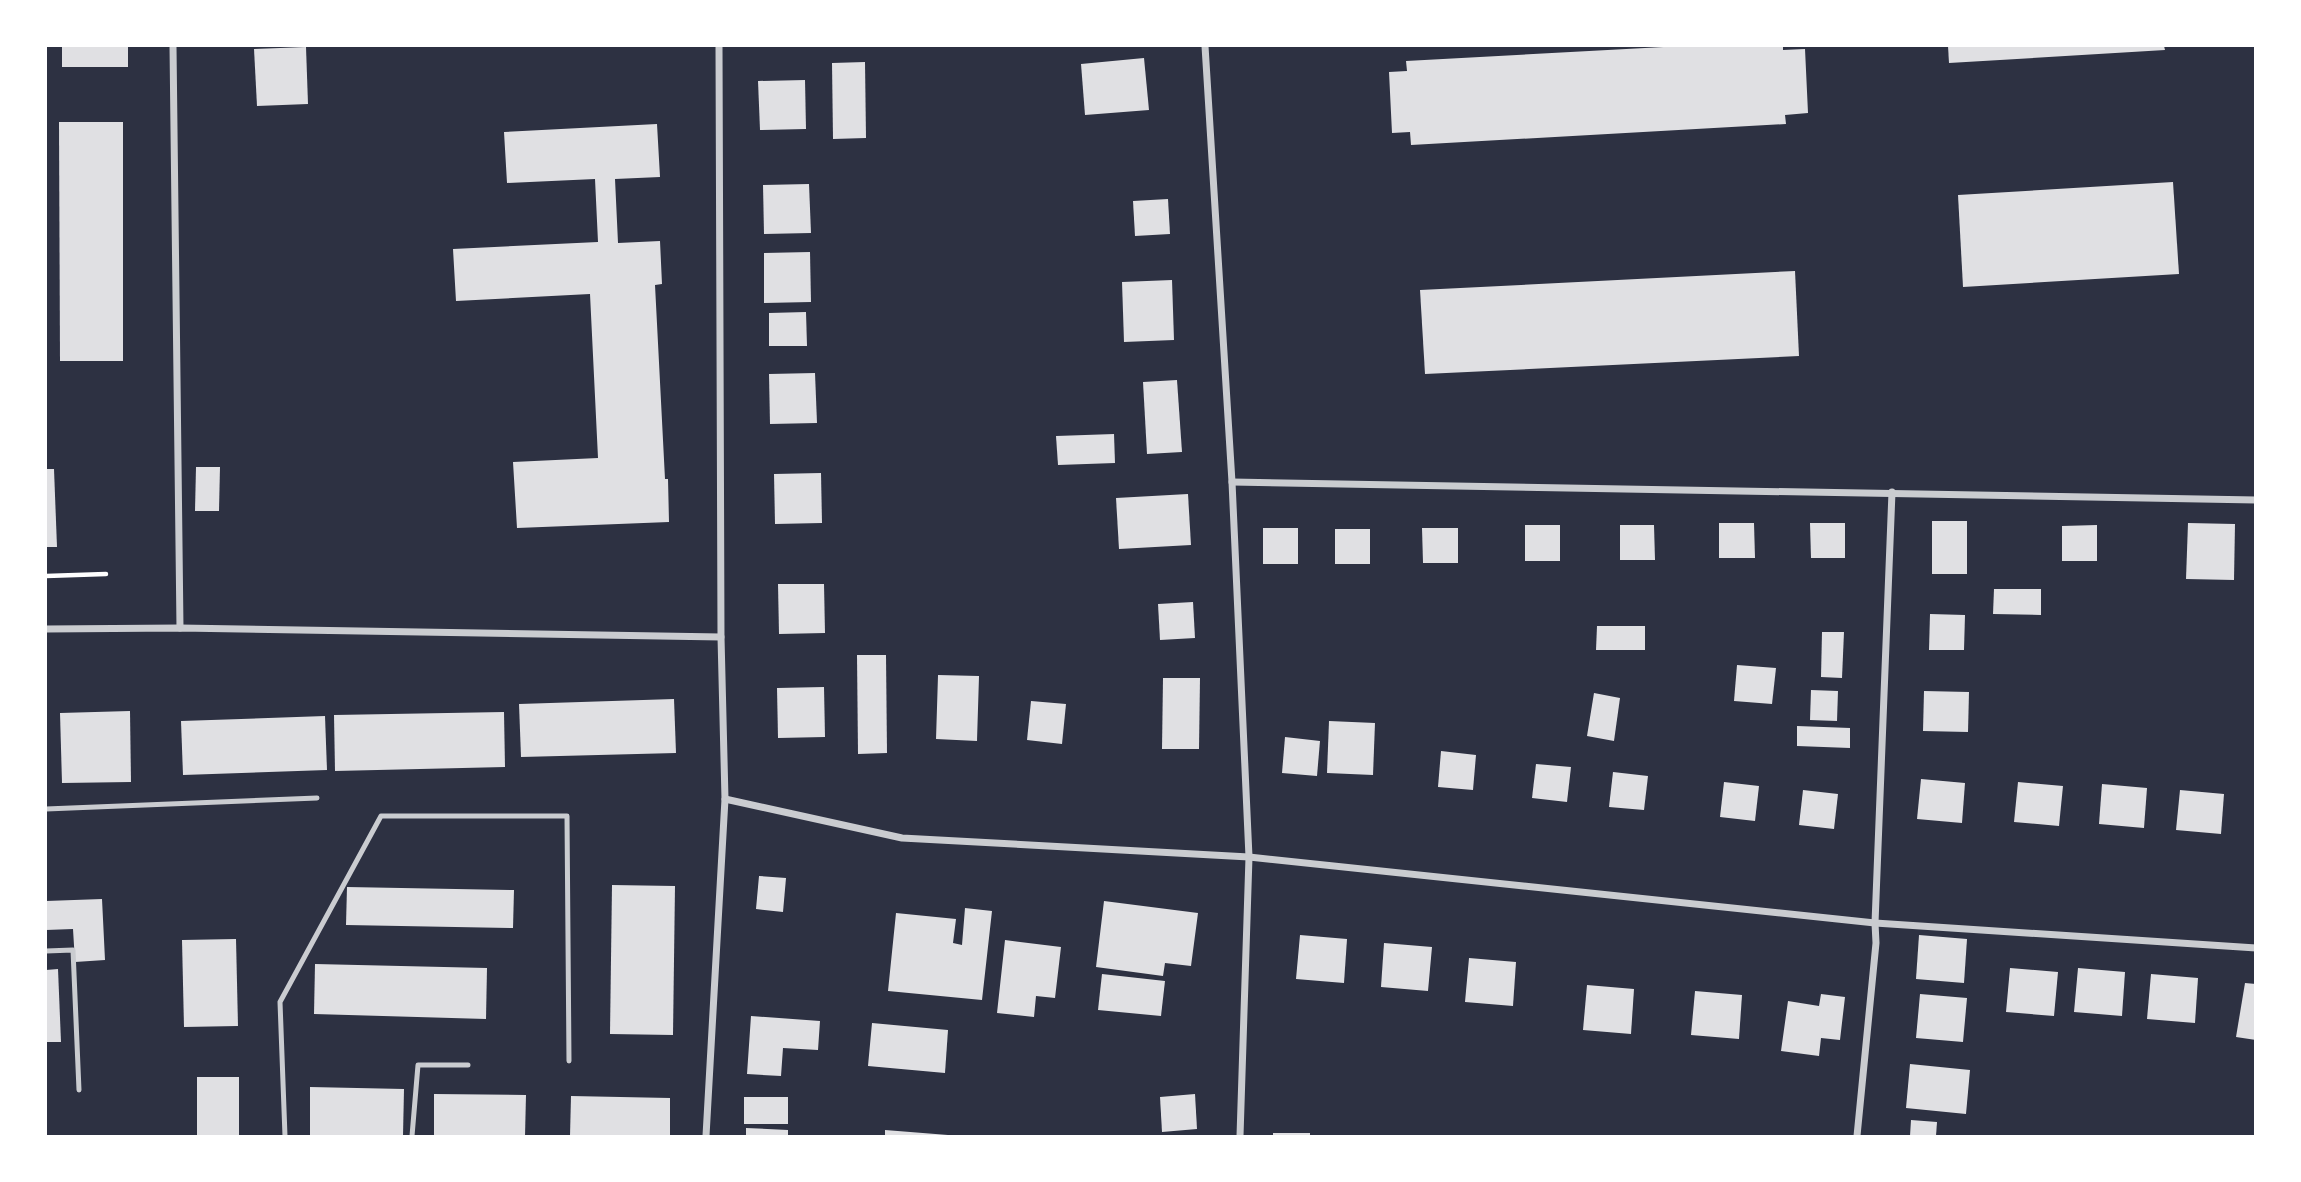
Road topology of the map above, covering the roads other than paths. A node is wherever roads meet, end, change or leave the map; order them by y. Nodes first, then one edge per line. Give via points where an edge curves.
1 (173, 46) edge
2 (719, 46) edge
3 (1205, 46) edge
4 (1232, 482) junction
5 (1892, 492) junction
6 (2256, 500) edge
7 (180, 628) junction
8 (46, 629) edge
9 (722, 637) junction
10 (317, 798) dead end
11 (724, 799) junction
12 (46, 808) edge
13 (1250, 857) junction
14 (1875, 923) junction
15 (2256, 948) edge
16 (46, 951) edge
17 (569, 1061) dead end
18 (468, 1065) dead end
19 (79, 1090) dead end
20 (285, 1136) edge
21 (412, 1136) edge
22 (706, 1136) edge
23 (1240, 1136) edge
24 (1857, 1136) edge

1 - 7 street
2 - 9 street
3 - 4 street
4 - 5 street
4 - 13 street
5 - 6 street
5 - 14 street
7 - 8 street
7 - 9 street
9 - 11 street
10 - 12 lane
11 - 13 street via 902,838
11 - 22 street
13 - 14 street
13 - 23 street
14 - 15 street
14 - 24 street
16 - 19 lane via 74,950
17 - 20 lane via 567,816 381,816 280,1002
18 - 21 lane via 418,1065

